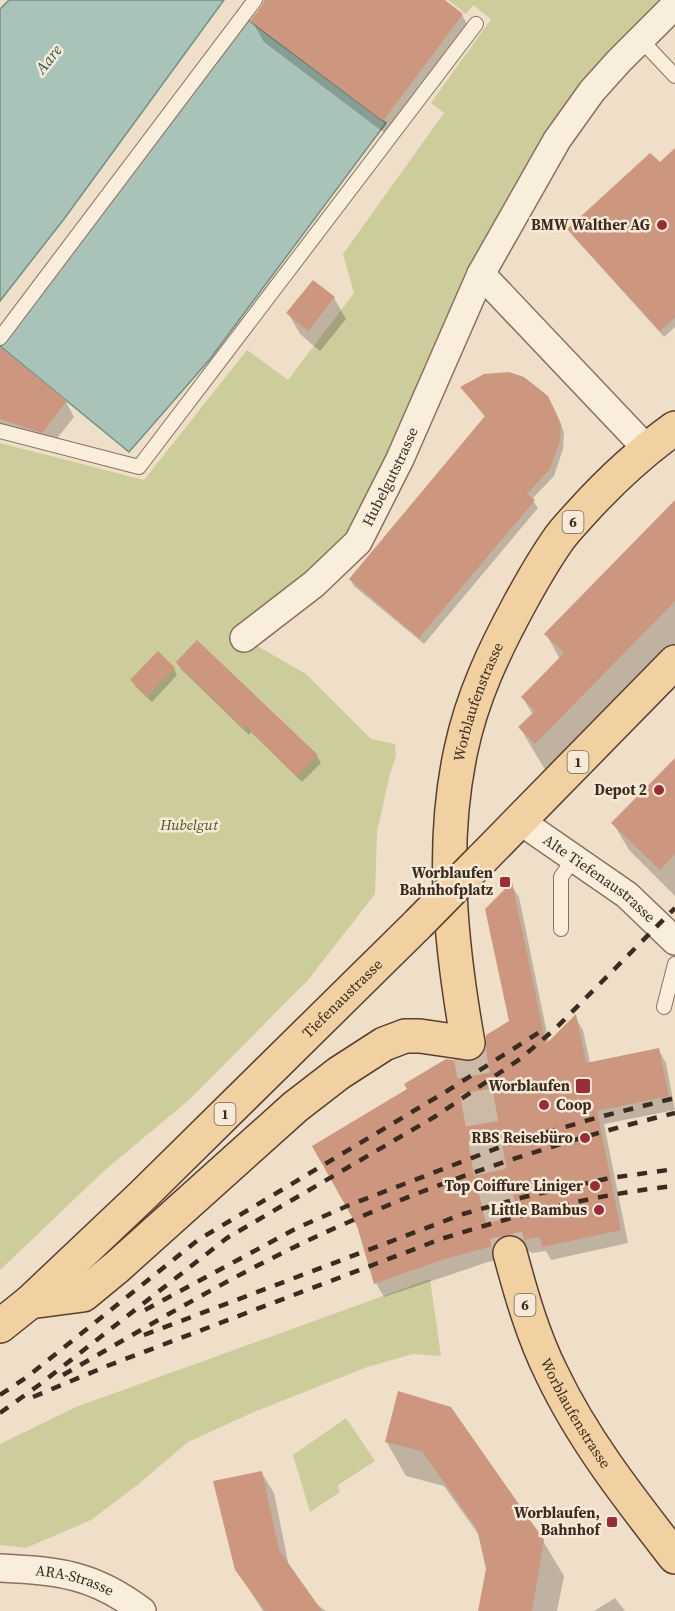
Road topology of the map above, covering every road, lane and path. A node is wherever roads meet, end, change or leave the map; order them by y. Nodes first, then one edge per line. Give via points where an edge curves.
1 (255, 0) edge
2 (675, 5) edge
3 (476, 24) dead end
4 (641, 40) junction
5 (675, 76) edge
6 (481, 274) junction
7 (0, 338) edge
8 (675, 428) edge
9 (0, 431) edge
10 (646, 448) junction
11 (244, 639) dead end
12 (675, 662) edge
13 (520, 821) junction
14 (574, 858) junction
15 (561, 929) dead end
16 (675, 940) edge
17 (675, 964) edge
18 (664, 1007) dead end
19 (510, 1253) tunnel mouth
20 (30, 1302) junction
21 (0, 1326) edge
22 (675, 1557) edge
23 (0, 1568) edge
24 (142, 1611) edge

1 - 7 lane
2 - 4 street, Hubelgutstrasse
3 - 9 lane via 139,467
4 - 5 lane
4 - 6 street, Hubelgutstrasse via 574,115
6 - 10 street
6 - 11 street, Hubelgutstrasse via 400,459 358,542 314,584
8 - 10 main road, Worblaufenstrasse / 6
10 - 20 main road, Worblaufenstrasse / 6 via 605,486 559,538 494,652 472,711 461,750 450,839 450,905 458,990 468,1043 405,1036 384,1044 295,1107 83,1295
12 - 13 main road, Tiefenaustrasse / 1
13 - 14 street, Alte Tiefenaustrasse
13 - 20 main road, Tiefenaustrasse / 1, bridge via 143,1196
14 - 15 lane via 561,877
14 - 16 street, Alte Tiefenaustrasse via 627,895
17 - 18 lane
19 - 22 main road, Worblaufenstrasse / 6 via 539,1343 568,1406 645,1521
20 - 21 main road, Tiefenaustrasse / 1
23 - 24 street, ARA-Strasse via 50,1570 82,1577

